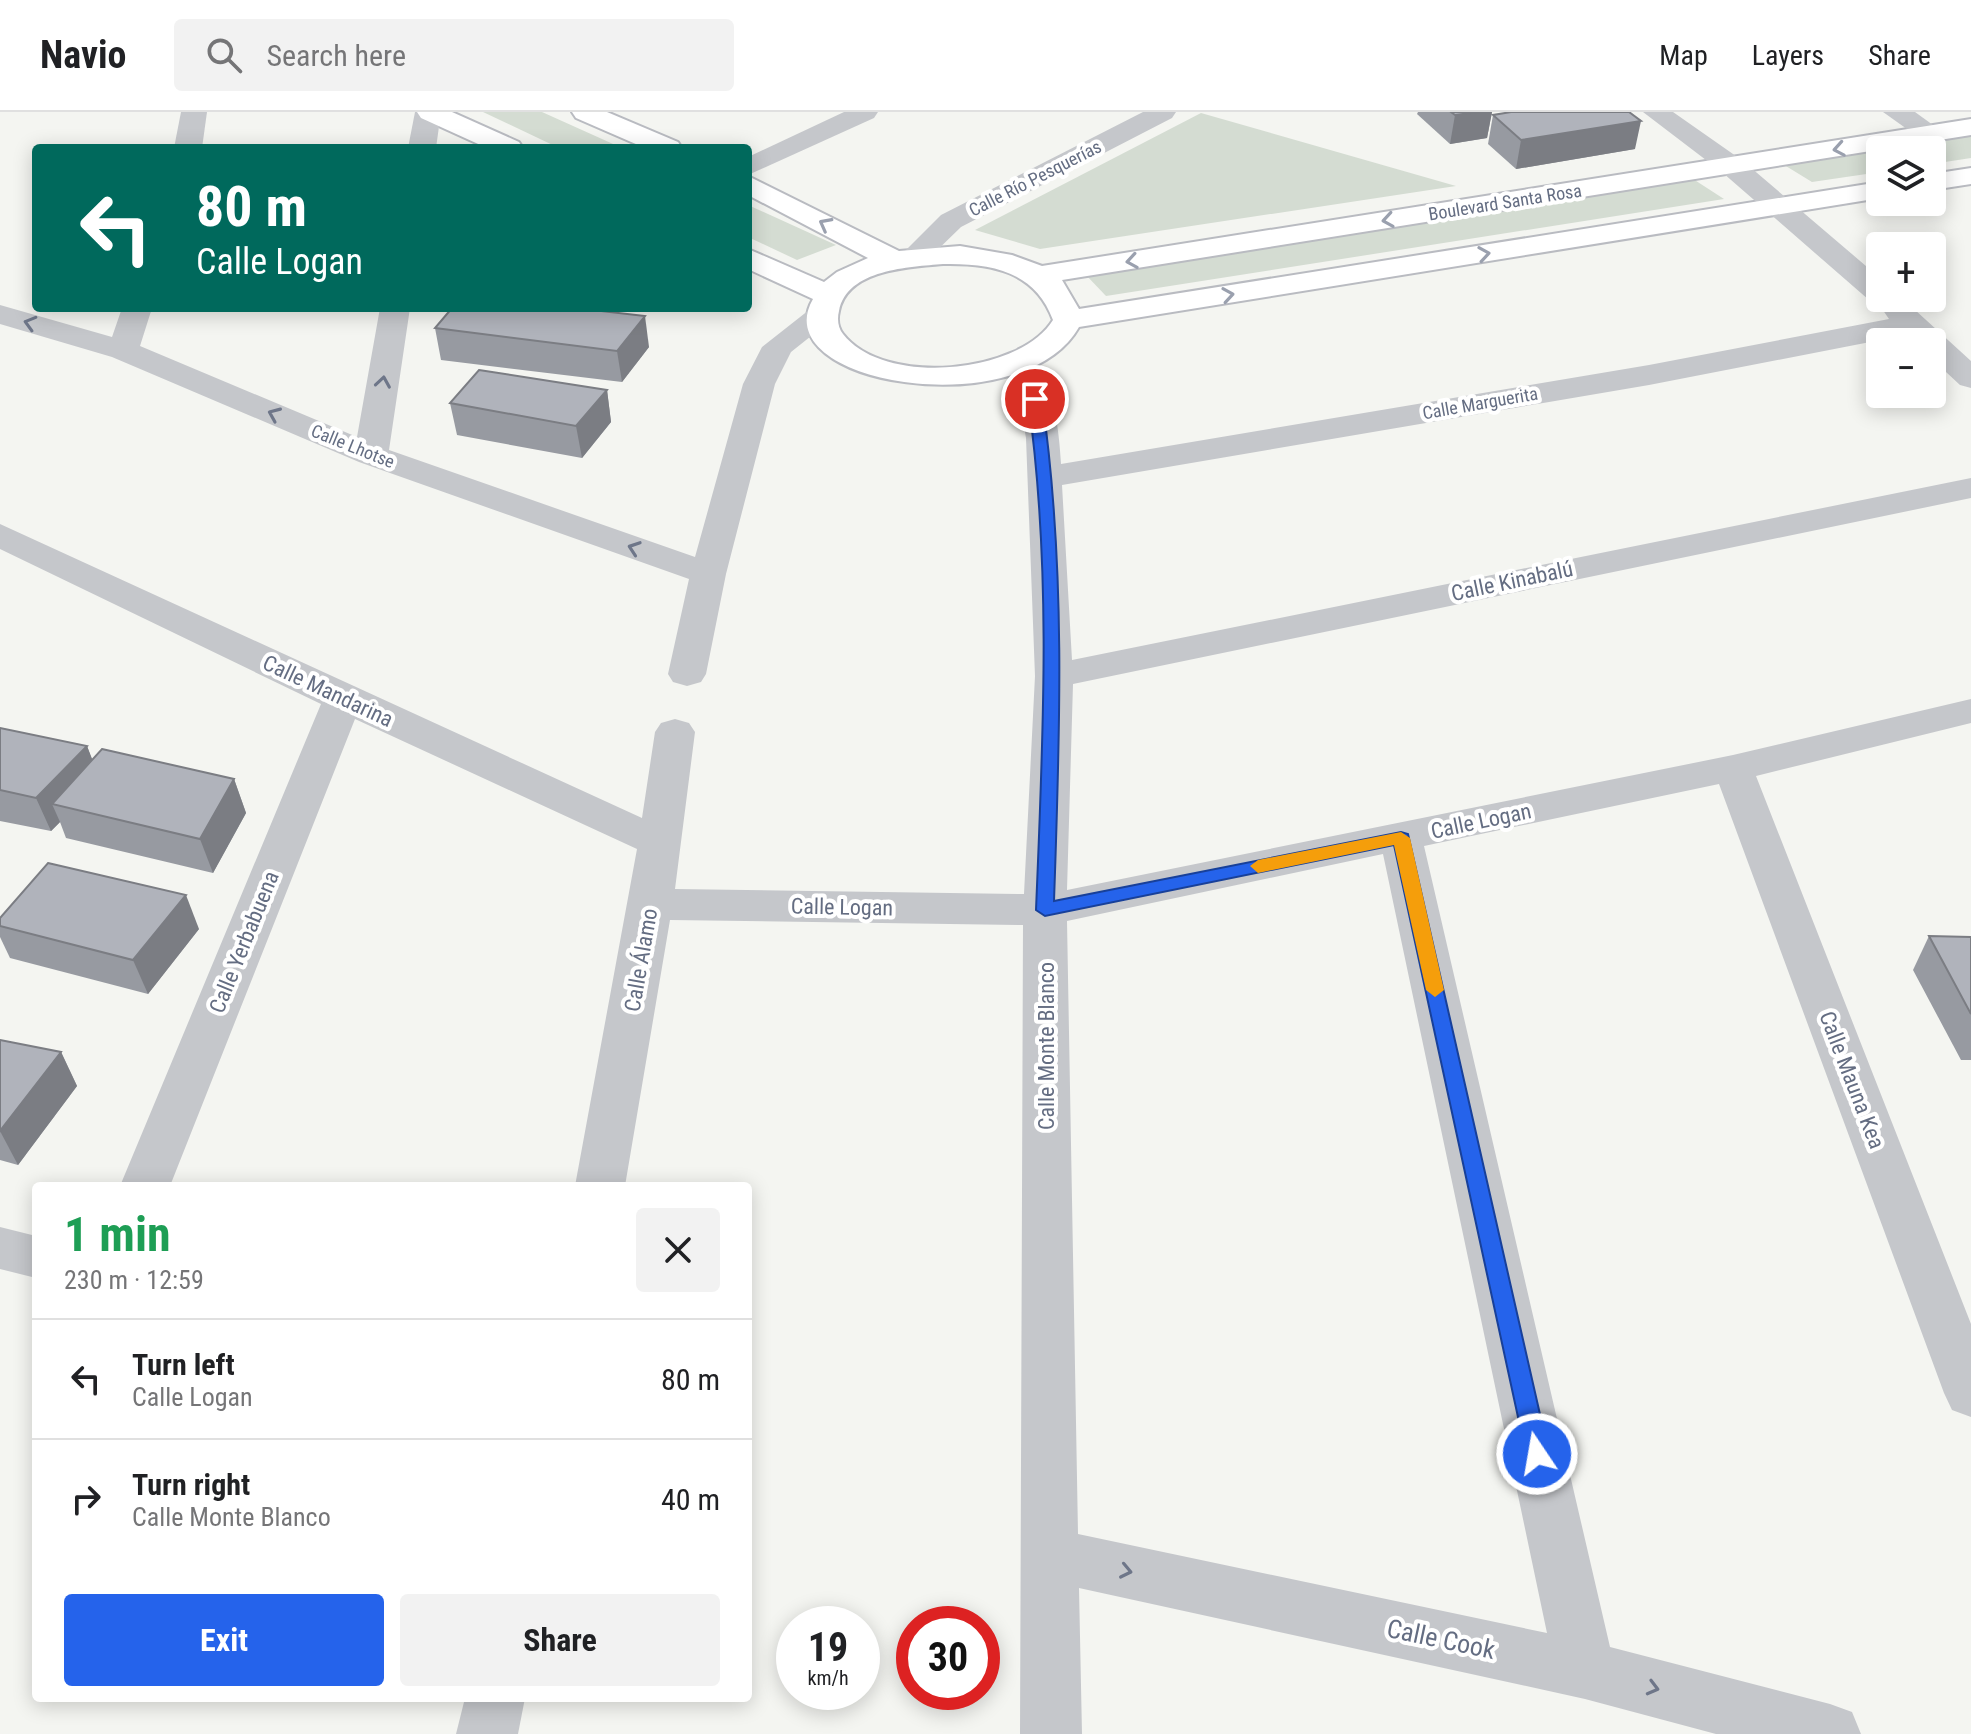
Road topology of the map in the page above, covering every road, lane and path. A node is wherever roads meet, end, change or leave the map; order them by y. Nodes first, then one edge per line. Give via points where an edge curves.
1 (194, 112) edge
2 (429, 112) edge
3 (585, 112) edge
4 (865, 112) edge
5 (1163, 112) edge
6 (1656, 112) edge
7 (1896, 112) edge
8 (1971, 127) edge
9 (1931, 133) junction
10 (189, 144) edge
11 (423, 144) edge
12 (500, 144) edge
13 (659, 144) edge
14 (752, 165) edge
15 (1733, 167) junction
16 (1971, 176) edge
17 (1946, 180) edge
18 (752, 186) edge
19 (1866, 192) edge
20 (1780, 206) junction
21 (904, 258) junction
22 (752, 261) edge
23 (1039, 275) junction
24 (1866, 282) edge
25 (824, 306) junction
26 (136, 312) edge
27 (394, 312) edge
28 (1900, 312) edge
29 (0, 314) edge
30 (1068, 320) junction
31 (1913, 324) junction
32 (123, 350) junction
33 (1022, 363) junction
34 (1971, 378) edge
35 (371, 455) junction
36 (1046, 477) junction
37 (1971, 488) edge
38 (0, 535) edge
39 (708, 574) junction
40 (687, 674) dead end
41 (1054, 676) junction
42 (343, 699) junction
43 (1971, 711) edge
44 (675, 732) dead end
45 (1733, 768) junction
46 (1401, 838) junction
47 (659, 842) junction
48 (651, 904) junction
49 (1045, 910) junction
50 (147, 1182) edge
51 (601, 1182) edge
52 (0, 1248) edge
53 (32, 1256) edge
54 (1971, 1393) edge
55 (1050, 1555) junction
56 (1585, 1670) junction
57 (494, 1702) edge
58 (487, 1734) edge
59 (1051, 1734) edge
60 (1830, 1734) edge

1 - 10 street
2 - 11 street
2 - 12 street
3 - 13 street
4 - 14 street
5 - 21 street, Calle Río Pesquerías via 951,221
6 - 15 street
7 - 9 street
8 - 9 street, Boulevard Santa Rosa
9 -> 15 street, Boulevard Santa Rosa
15 - 20 street
15 -> 23 street, Boulevard Santa Rosa
16 - 17 street
21 -> 18 street
19 - 20 street
20 - 24 street
30 -> 20 street
21 - 23 street via 960,255 1003,261
21 - 25 street via 854,274
22 - 25 street
23 - 30 street via 1062,296
25 - 33 street via 825,333 839,349 890,371 958,376
25 - 39 street via 778,347 759,384
26 - 32 street
35 -> 27 street
28 - 31 street
32 -> 29 street, Calle Lhotse
30 - 33 street via 1053,343
31 - 34 street
31 - 36 street, Calle Marguerita via 1649,375
35 -> 32 street, Calle Lhotse
33 - 36 street, Calle Monte Blanco via 1035,399
39 -> 35 street, Calle Lhotse
36 - 41 street, Calle Monte Blanco
37 - 41 street, Calle Kinabalú
38 - 42 street, Calle Mandarina
39 - 40 street
41 - 49 street, Calle Monte Blanco
42 - 47 street, Calle Mandarina
42 - 50 street, Calle Yerbabuena
43 - 45 street, Calle Logan
44 - 47 street, Calle Álamo
45 - 46 street, Calle Logan
45 - 54 street, Calle Mauna Kea
46 - 49 street, Calle Logan
46 - 56 street
47 - 48 street, Calle Álamo
48 - 49 street, Calle Logan
48 - 51 street, Calle Álamo
49 - 55 street, Calle Monte Blanco
52 - 53 street
55 -> 56 street, Calle Cook
55 - 59 street, Calle Monte Blanco
56 -> 60 street, Calle Cook
57 - 58 street

